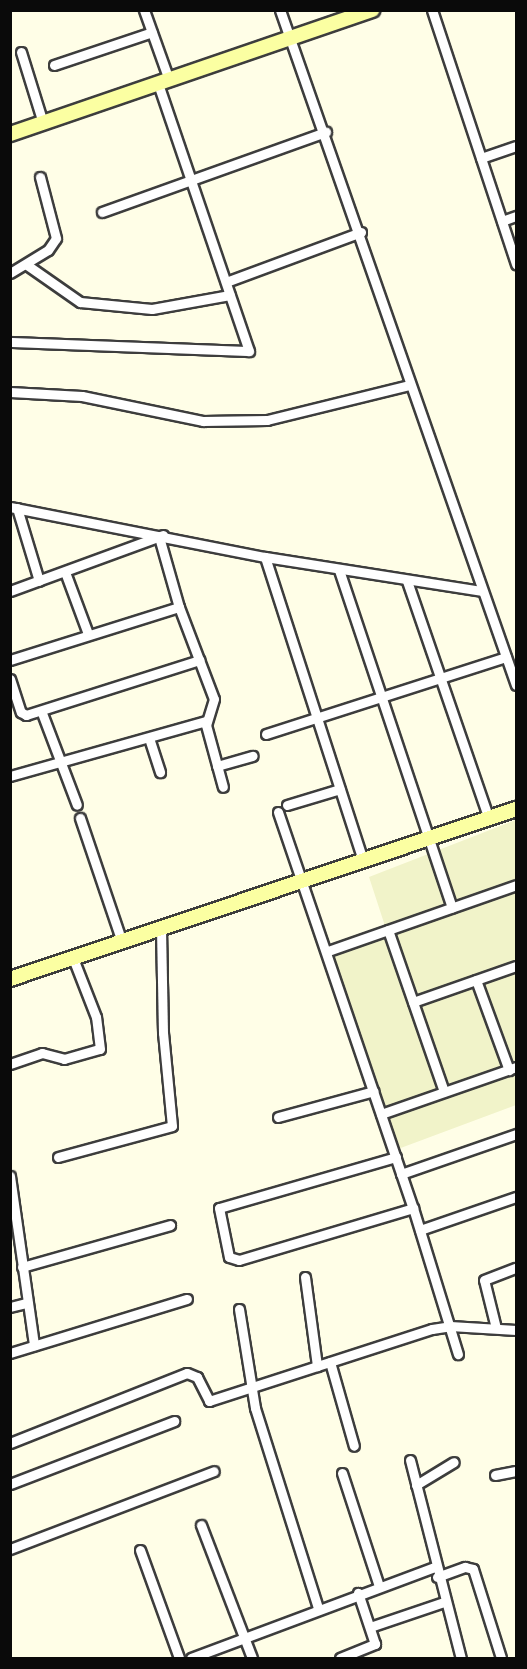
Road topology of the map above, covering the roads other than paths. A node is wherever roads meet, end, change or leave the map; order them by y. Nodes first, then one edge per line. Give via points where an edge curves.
1 (144, 10) edge
2 (280, 10) edge
3 (372, 10) edge
4 (432, 10) edge
5 (152, 32) junction
6 (291, 39) junction
7 (21, 52) dead end
8 (54, 65) dead end
9 (164, 82) junction
10 (43, 123) junction
11 (326, 132) junction
12 (10, 134) edge
13 (516, 146) edge
14 (481, 158) junction
15 (40, 177) dead end
16 (189, 182) junction
17 (102, 212) dead end
18 (516, 216) edge
19 (502, 221) junction
20 (361, 232) junction
21 (516, 264) edge
22 (27, 265) junction
23 (10, 273) edge
24 (226, 282) junction
25 (230, 295) junction
26 (10, 342) edge
27 (410, 385) junction
28 (10, 392) edge
29 (14, 508) edge
30 (161, 536) junction
31 (266, 557) junction
32 (339, 570) junction
33 (65, 572) junction
34 (407, 581) junction
35 (39, 582) junction
36 (10, 591) edge
37 (481, 591) junction
38 (179, 606) junction
39 (88, 634) junction
40 (506, 657) junction
41 (10, 660) edge
42 (199, 660) junction
43 (10, 679) edge
44 (441, 679) junction
45 (516, 685) edge
46 (380, 700) junction
47 (42, 713) junction
48 (318, 720) junction
49 (206, 721) junction
50 (266, 734) dead end
51 (149, 738) junction
52 (252, 756) dead end
53 (62, 763) junction
54 (217, 766) junction
55 (160, 772) dead end
56 (10, 776) edge
57 (223, 787) dead end
58 (340, 789) junction
59 (77, 805) dead end
60 (287, 805) dead end
61 (516, 809) edge
62 (278, 812) dead end
63 (80, 818) dead end
64 (489, 819) junction
65 (427, 840) junction
66 (363, 861) junction
67 (302, 880) junction
68 (516, 886) edge
69 (452, 908) junction
70 (161, 928) junction
71 (388, 930) junction
72 (122, 942) junction
73 (328, 951) junction
74 (73, 958) junction
75 (516, 966) edge
76 (12, 975) edge
77 (476, 980) junction
78 (413, 1002) junction
79 (10, 1064) edge
80 (513, 1069) edge
81 (374, 1091) junction
82 (444, 1092) junction
83 (381, 1114) junction
84 (278, 1117) dead end
85 (516, 1134) edge
86 (58, 1157) dead end
87 (396, 1157) junction
88 (401, 1174) junction
89 (10, 1176) edge
90 (516, 1197) edge
91 (413, 1208) junction
92 (170, 1225) dead end
93 (420, 1230) junction
94 (14, 1232) edge
95 (22, 1267) junction
96 (516, 1268) edge
97 (305, 1277) dead end
98 (187, 1299) dead end
99 (26, 1303) junction
100 (10, 1307) edge
101 (239, 1309) dead end
102 (450, 1326) junction
103 (496, 1328) junction
104 (516, 1330) edge
105 (34, 1345) junction
106 (10, 1353) edge
107 (458, 1354) dead end
108 (330, 1362) junction
109 (316, 1366) junction
110 (252, 1390) junction
111 (174, 1421) dead end
112 (10, 1443) edge
113 (354, 1446) dead end
114 (410, 1460) dead end
115 (454, 1462) dead end
116 (214, 1471) dead end
117 (516, 1471) edge
118 (342, 1473) dead end
119 (495, 1475) dead end
120 (10, 1484) edge
121 (416, 1485) junction
122 (201, 1525) dead end
123 (10, 1549) edge
124 (140, 1550) dead end
125 (436, 1572) junction
126 (379, 1586) junction
127 (358, 1593) junction
128 (444, 1602) junction
129 (318, 1608) junction
130 (370, 1627) junction
131 (243, 1638) junction
132 (193, 1658) edge
133 (179, 1659) edge
134 (252, 1659) edge
135 (340, 1659) edge
136 (461, 1659) edge
137 (501, 1659) edge

1 - 5 street
2 - 6 street
3 - 6 street
4 - 14 street
5 - 8 street
5 - 9 street
6 - 9 street
6 - 11 street
7 - 10 street
9 - 10 street
9 - 16 street
10 - 12 street
11 - 16 street
11 - 20 street
13 - 14 street
14 - 19 street
15 - 22 street via 56,238 48,250
16 - 17 street
16 - 24 street
18 - 19 street
19 - 21 street
20 - 24 street
20 - 27 street
22 - 23 street
22 - 25 street via 80,302 152,309
24 - 25 street
25 - 26 street via 249,351
27 - 28 street via 267,420 203,421 82,396
27 - 37 street
29 - 30 street
29 - 35 street
30 - 31 street
30 - 33 street
30 - 38 street
31 - 32 street
31 - 48 street
32 - 34 street
32 - 46 street
33 - 35 street
33 - 39 street
34 - 37 street
34 - 44 street
35 - 36 street
37 - 40 street
38 - 39 street
38 - 42 street
39 - 41 street
40 - 44 street
40 - 45 street
42 - 47 street
42 - 49 street via 214,704
43 - 47 street via 23,715
44 - 46 street
44 - 64 street
46 - 48 street
46 - 65 street
47 - 53 street
48 - 50 street
48 - 58 street
49 - 51 street
49 - 54 street
51 - 53 street
51 - 55 street
52 - 54 street
53 - 56 street
53 - 59 street
54 - 57 street
58 - 60 street
58 - 66 street
61 - 64 street
62 - 67 street
63 - 72 street
64 - 65 street
65 - 66 street
65 - 69 street
66 - 67 street
67 - 70 street
67 - 73 street
68 - 69 street
69 - 71 street
70 - 72 street
70 - 86 street via 163,1033 172,1126
71 - 73 street
71 - 78 street
72 - 74 street
73 - 81 street
74 - 76 street
74 - 79 street via 96,1017 100,1049 64,1059 42,1053
75 - 77 street
77 - 78 street
77 - 80 street
78 - 82 street
80 - 82 street
81 - 83 street
81 - 84 street
82 - 83 street
83 - 87 street
85 - 88 street
87 - 88 street
87 - 91 street via 219,1208 229,1257 239,1260
88 - 91 street
89 - 94 street
90 - 93 street
91 - 93 street
92 - 95 street
93 - 102 street
94 - 95 street
95 - 99 street
96 - 103 street via 484,1280
97 - 109 street
98 - 105 street
99 - 100 street
99 - 105 street
101 - 110 street
102 - 103 street
102 - 107 street
102 - 108 street
103 - 104 street
105 - 106 street
108 - 109 street
108 - 113 street
109 - 110 street
110 - 112 street via 209,1401 197,1377 187,1373
110 - 129 street
111 - 120 street
114 - 121 street
115 - 121 street
116 - 123 street
117 - 119 street
118 - 126 street
121 - 125 street
122 - 131 street
124 - 133 street
125 - 126 street
125 - 128 street
125 - 137 street via 473,1569
126 - 127 street
127 - 129 street
127 - 130 street
128 - 130 street
128 - 136 street
129 - 131 street
130 - 135 street via 373,1646
131 - 132 street
131 - 134 street

